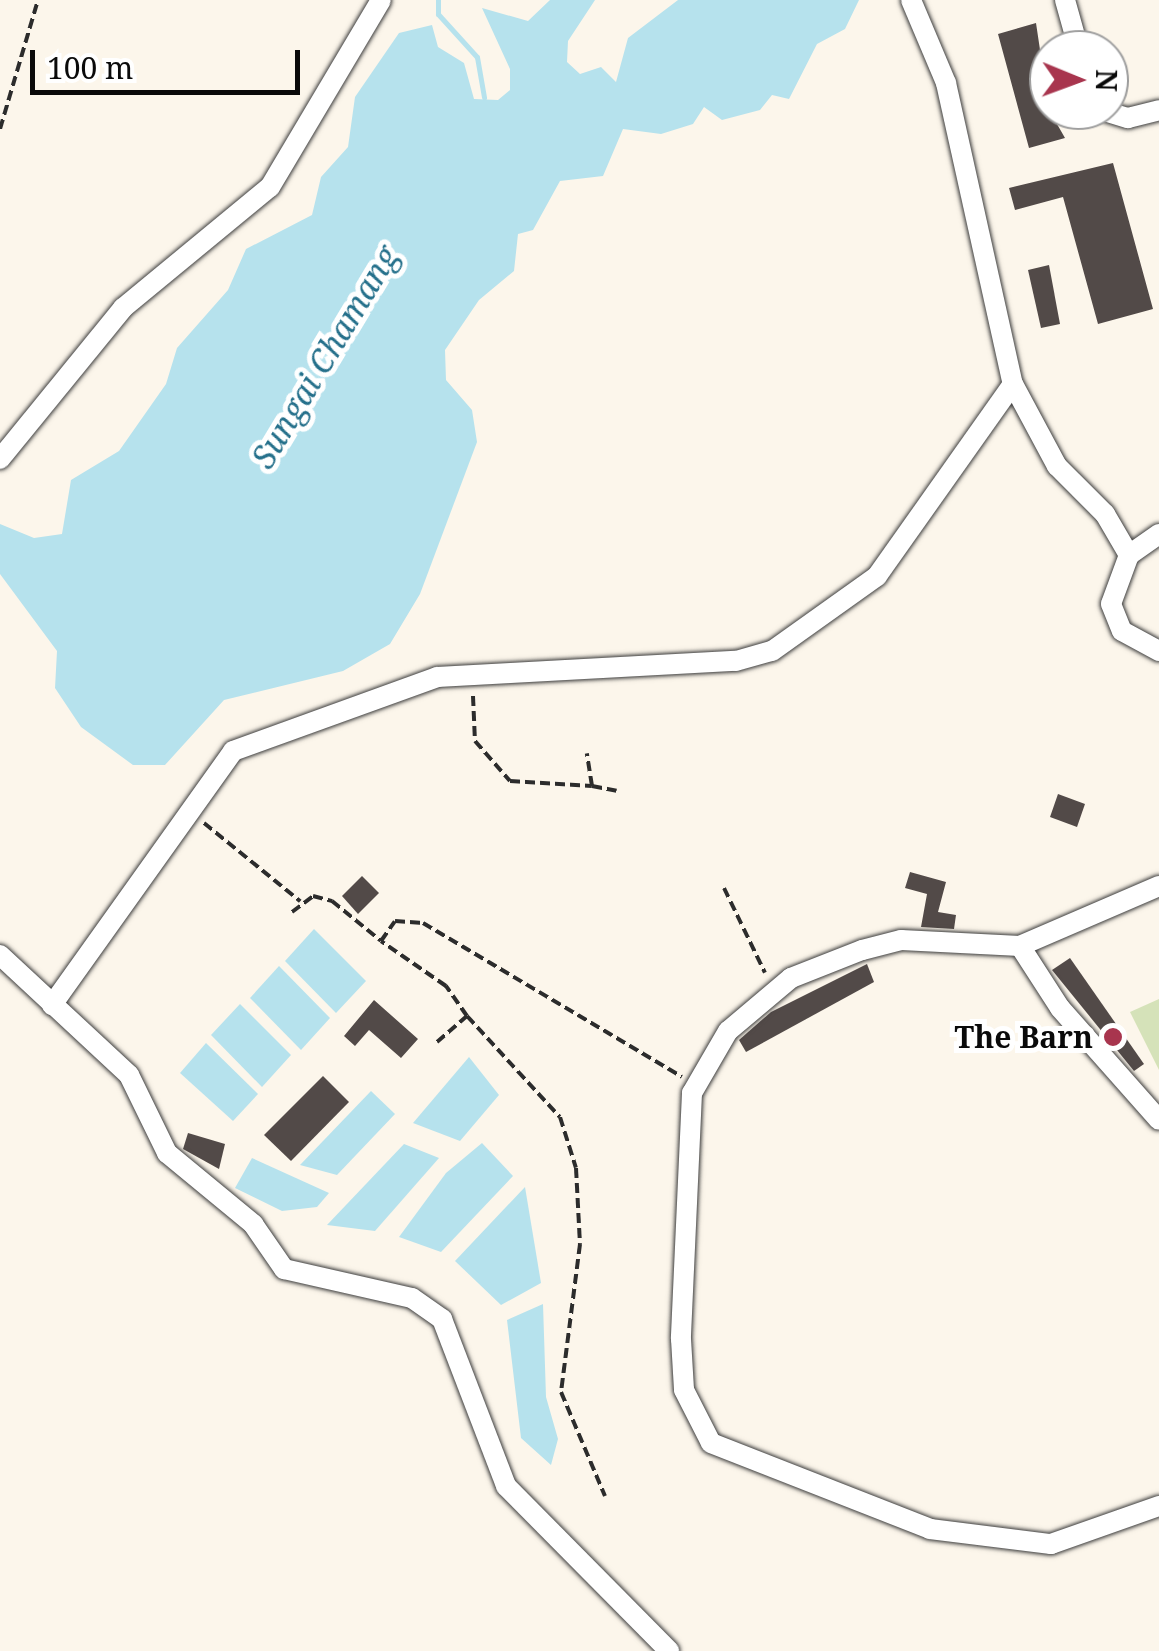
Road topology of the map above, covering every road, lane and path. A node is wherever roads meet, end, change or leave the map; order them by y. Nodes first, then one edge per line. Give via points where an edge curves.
1 (38, 0) edge
2 (380, 0) edge
3 (911, 0) edge
4 (1066, 0) edge
5 (1074, 30) edge
6 (1159, 110) edge
7 (1129, 116) edge
8 (0, 129) edge
9 (1013, 384) junction
10 (0, 459) edge
11 (1159, 534) edge
12 (1129, 555) junction
13 (1159, 651) edge
14 (472, 673) junction
15 (587, 753) dead end
16 (592, 786) junction
17 (616, 791) dead end
18 (185, 807) junction
19 (1159, 886) edge
20 (724, 888) dead end
21 (300, 902) junction
22 (292, 912) dead end
23 (380, 941) junction
24 (1020, 946) junction
25 (0, 955) edge
26 (774, 991) junction
27 (52, 1005) junction
28 (467, 1016) junction
29 (436, 1042) dead end
30 (694, 1085) junction
31 (1149, 1097) edge
32 (1159, 1120) edge
33 (606, 1496) dead end
34 (1159, 1506) edge
35 (670, 1651) edge

1 - 8 path
2 - 10 street via 270,187 123,308
3 - 9 street via 951,100
4 - 5 street
6 - 7 street
9 - 12 street via 1057,466 1105,514
9 - 14 street via 876,576 772,651 710,663
11 - 12 street
12 - 13 street via 1112,590 1115,620
14 - 16 path via 475,741 510,781
14 - 18 street via 403,685 246,744
15 - 16 path
16 - 17 path
18 - 21 path
18 - 27 street
19 - 24 street
20 - 26 path
21 - 22 path
21 - 23 path via 332,901
23 - 28 path via 446,986
23 - 30 path via 396,921 423,923
24 - 26 street via 883,943
24 - 31 street
25 - 27 street
26 - 30 street via 717,1044
27 - 35 street via 129,1074 167,1153 253,1224 284,1269 412,1298 442,1320 506,1486
28 - 29 path
28 - 33 path via 560,1118 576,1168 580,1244 561,1392
30 - 34 street via 681,1367 692,1414 711,1443 930,1530 994,1542 1068,1541
31 - 32 street

